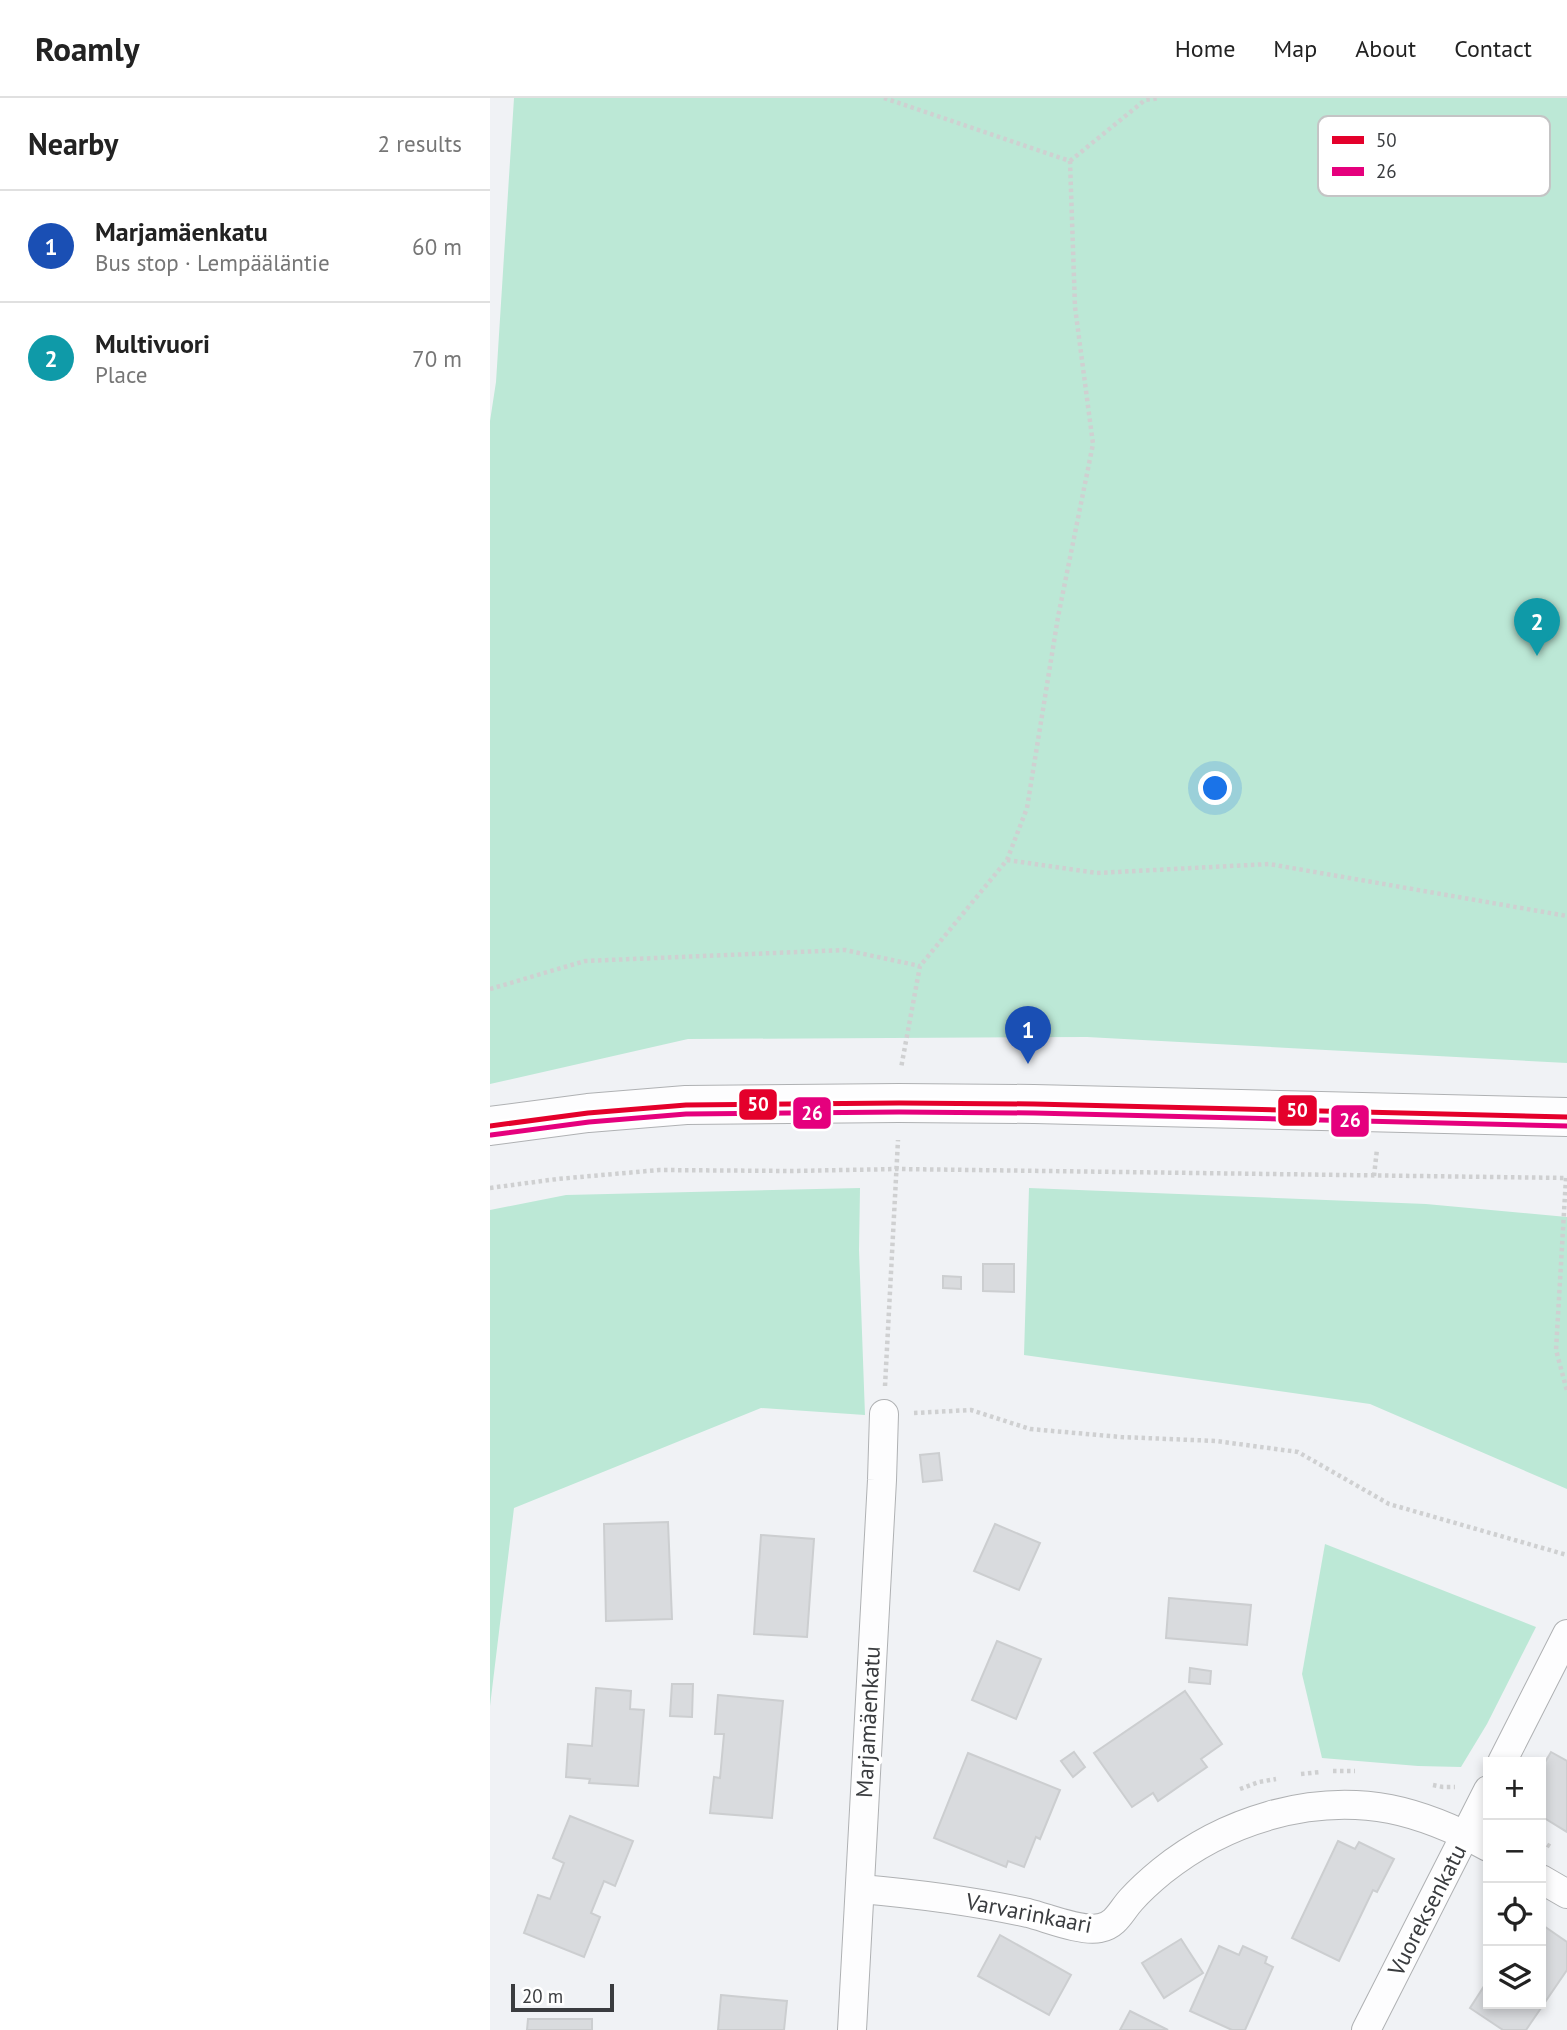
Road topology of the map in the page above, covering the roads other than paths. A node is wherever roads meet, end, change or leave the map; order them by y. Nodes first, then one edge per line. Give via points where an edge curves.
1 (1567, 1117) edge
2 (490, 1126) edge
3 (884, 1414) road end
4 (1567, 1634) edge
5 (1505, 1757) edge
6 (1483, 1813) edge
7 (1477, 1840) edge
8 (1546, 1882) edge
9 (861, 1889) junction
10 (1567, 1894) edge
11 (852, 2030) edge
12 (1366, 2030) edge

1 - 2 main road via 899,1103 687,1105
3 - 9 street, Marjamäenkatu
4 - 5 street
6 - 7 street, Vuoreksenkatu
7 - 9 street, Varvarinkaari via 1419,1816 1353,1805 1265,1816 1194,1849 1130,1900 1116,1920 1097,1929 943,1897
7 - 12 street, Vuoreksenkatu
8 - 10 street
9 - 11 street, Marjamäenkatu

